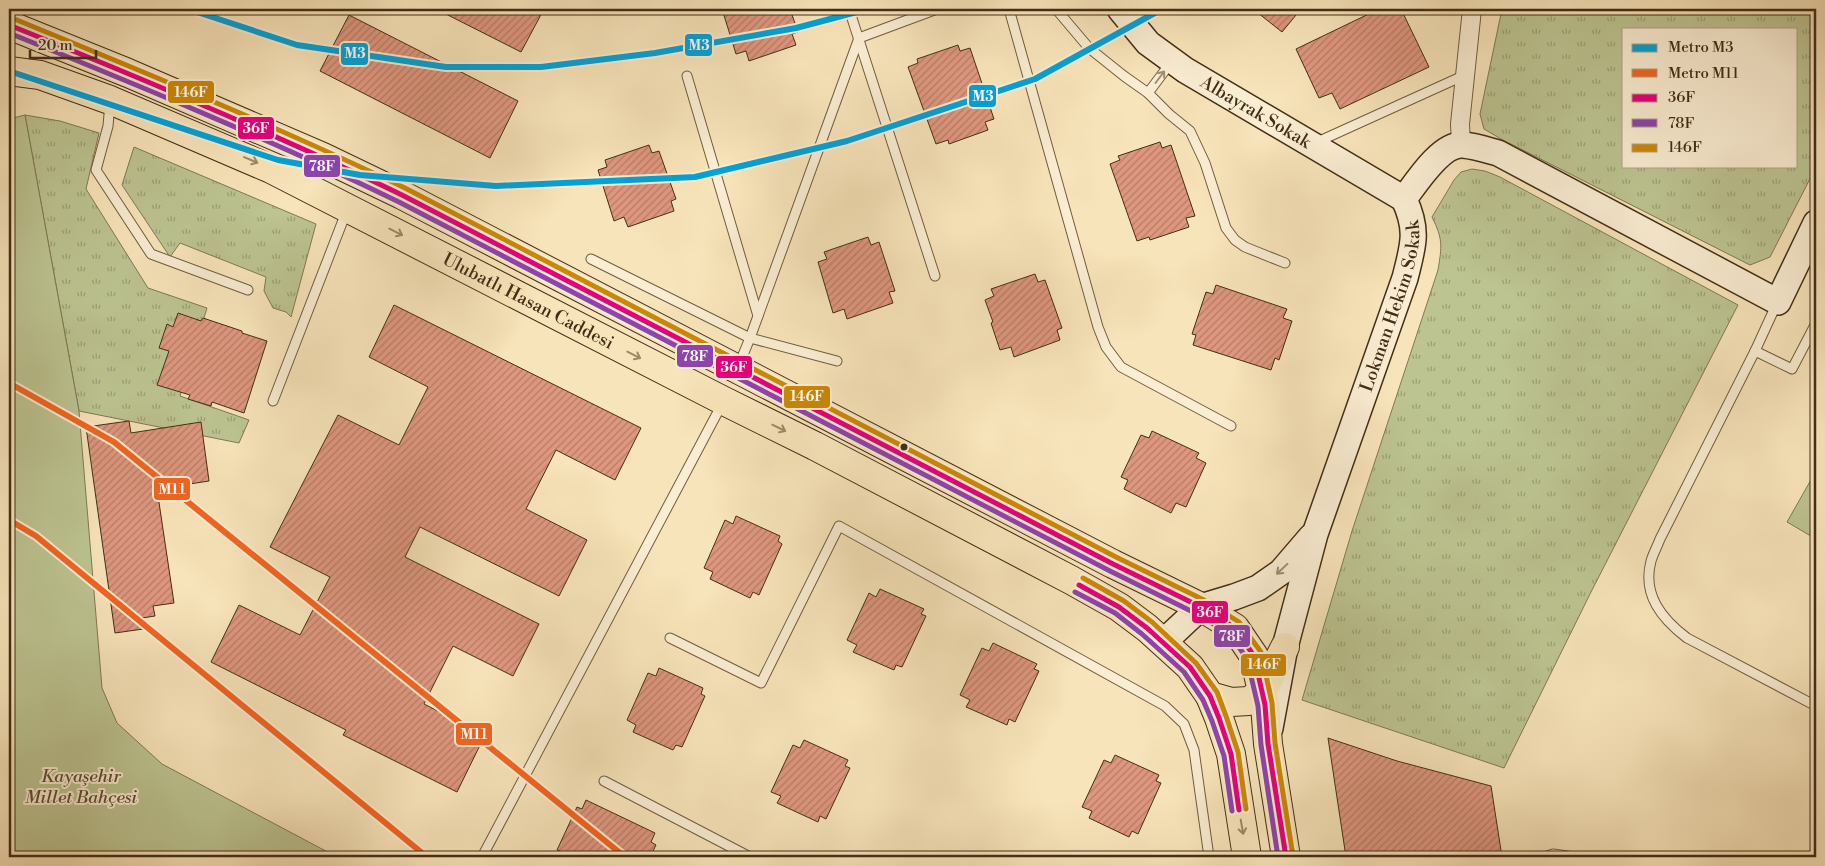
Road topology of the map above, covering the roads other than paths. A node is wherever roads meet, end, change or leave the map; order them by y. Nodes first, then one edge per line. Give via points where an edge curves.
1 (849, 9) edge
2 (937, 9) edge
3 (1009, 9) edge
4 (1056, 9) edge
5 (1120, 9) edge
6 (1472, 9) edge
7 (9, 25) edge
8 (859, 38) junction
9 (1173, 61) junction
10 (9, 71) edge
11 (1465, 75) junction
12 (687, 76) dead end
13 (1148, 93) junction
14 (110, 100) junction
15 (1312, 144) junction
16 (1462, 144) junction
17 (1404, 199) junction
18 (348, 208) junction
19 (1816, 223) edge
20 (591, 259) dead end
21 (1285, 263) dead end
22 (935, 276) dead end
23 (248, 290) dead end
24 (1778, 302) junction
25 (758, 316) junction
26 (1816, 323) edge
27 (750, 338) junction
28 (1755, 351) junction
29 (837, 361) dead end
30 (737, 369) junction
31 (273, 401) dead end
32 (724, 401) junction
33 (1231, 426) dead end
34 (1315, 534) junction
35 (1201, 607) junction
36 (670, 638) dead end
37 (1166, 645) junction
38 (1285, 647) junction
39 (1262, 692) junction
40 (1210, 696) junction
41 (1816, 706) edge
42 (1268, 744) junction
43 (604, 781) dead end
44 (482, 857) edge
45 (750, 857) edge
46 (1209, 857) edge
47 (1247, 857) edge
48 (1286, 857) edge
49 (1544, 857) edge
50 (1574, 857) edge

1 - 8 lane
2 - 8 lane
3 - 33 lane via 1106,347 1121,367
4 - 13 lane via 1089,48
5 - 9 main road, Albayrak Sokak via 1148,43
6 - 11 street
7 - 30 main road, Ulubatlı Hasan Caddesi via 341,165
8 - 22 lane
8 - 25 lane
13 -> 9 lane
9 - 15 main road, Albayrak Sokak
10 - 14 main road, Ulubatlı Hasan Caddesi via 40,75
11 - 15 lane
11 - 16 street via 1460,124
12 - 25 lane
13 - 21 lane via 1190,131 1206,163 1226,228 1235,240
14 -> 18 main road, Ulubatlı Hasan Caddesi via 271,169
14 - 23 lane via 108,126 96,170 150,254
15 - 17 main road, Albayrak Sokak
16 - 17 main road, Lokman Hekim Sokak via 1445,151 1424,171
16 - 24 main road via 1498,153
17 - 34 main road, Lokman Hekim Sokak via 1414,230 1405,278
18 - 31 lane
18 -> 32 main road, Ulubatlı Hasan Caddesi
19 - 24 main road
20 - 27 lane
24 - 28 lane
25 - 27 lane
26 - 28 lane via 1792,370
27 - 29 lane
27 - 30 lane
28 - 41 lane via 1660,539 1648,577 1652,596 1671,626 1687,638
30 - 35 main road, Ulubatlı Hasan Caddesi
32 -> 37 main road, Ulubatlı Hasan Caddesi via 1071,580 1119,607
32 - 44 lane
34 -> 35 main road via 1281,572 1258,588
34 - 38 main road, Lokman Hekim Sokak
35 - 37 main road via 1170,636
35 - 39 main road, Ulubatlı Hasan Caddesi via 1235,628 1254,656
36 - 46 lane via 761,683 839,526 1165,706 1184,724 1194,750
37 - 40 main road, Ulubatlı Hasan Caddesi via 1190,667
38 - 39 main road
38 - 42 main road, Lokman Hekim Sokak
39 - 40 main road via 1249,700 1231,702
39 - 42 main road, Ulubatlı Hasan Caddesi
40 -> 47 main road, Ulubatlı Hasan Caddesi via 1231,754
42 - 48 main road, Ulubatlı Hasan Caddesi
43 - 45 lane
49 - 50 lane via 1553,854

